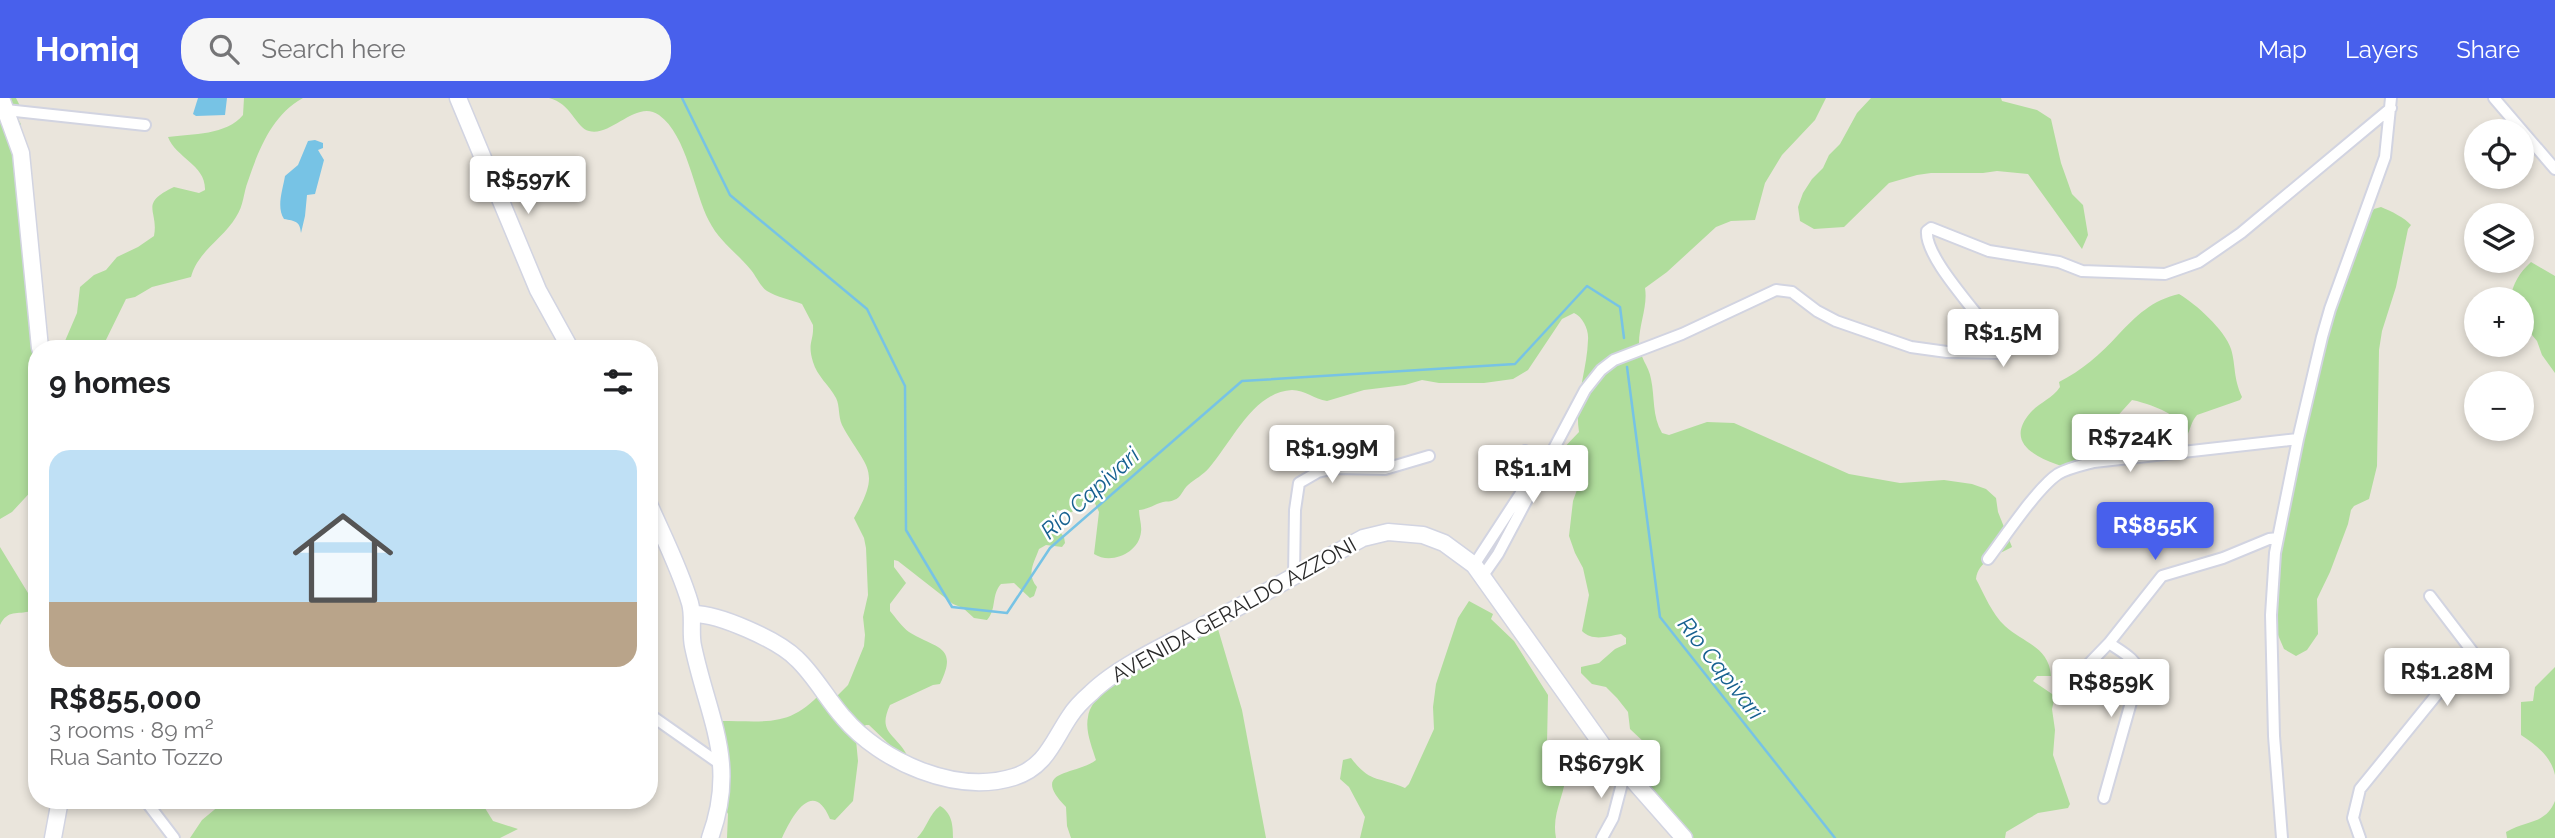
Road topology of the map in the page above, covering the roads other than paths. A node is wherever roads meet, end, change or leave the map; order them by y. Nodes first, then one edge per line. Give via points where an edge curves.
1 (458, 98) edge
2 (2494, 98) edge
3 (2392, 101) edge
4 (3, 104) edge
5 (145, 125) dead end
6 (2555, 169) edge
7 (39, 340) edge
8 (566, 340) edge
9 (2298, 439) junction
10 (1525, 450) dead end
11 (1429, 456) dead end
12 (658, 526) edge
13 (2278, 538) junction
14 (1988, 559) dead end
15 (1478, 571) junction
16 (1294, 576) junction
17 (2430, 596) dead end
18 (692, 614) junction
19 (2109, 643) junction
20 (2083, 670) dead end
21 (658, 720) edge
22 (723, 766) junction
23 (1625, 772) junction
24 (2104, 798) dead end
25 (58, 809) edge
26 (152, 809) edge
27 (53, 838) edge
28 (174, 838) edge
29 (710, 838) edge
30 (1602, 838) edge
31 (1684, 838) edge
32 (2282, 838) edge
33 (2360, 838) edge

1 - 8 street via 538,290
2 - 6 street
3 - 9 street via 2385,157 2330,309
3 - 15 street via 2241,233 2199,262 2165,275 2082,271 2059,262 1989,251 1931,228 1927,236 1936,258 2001,345 2001,353 1912,347 1836,321 1792,292 1776,290 1614,360 1585,390 1498,554
4 - 5 street
4 - 7 street via 21,153
9 - 13 street
9 - 14 street via 2094,462 2068,470 2045,487
10 - 15 street via 1537,458 1536,470
11 - 16 street via 1385,469 1335,468 1299,483
12 - 18 street
13 - 19 street via 2162,576
13 - 32 street via 2271,615
15 - 16 street, AVENIDA GERALDO AZZONI via 1444,543 1423,534 1388,532 1363,538
15 - 23 street, AVENIDA GERALDO AZZONI
16 - 18 street, AVENIDA GERALDO AZZONI via 1107,679 1070,716 1043,761 1027,772 997,781 946,777 895,760 843,718 796,657 768,639 716,617
17 - 33 street via 2472,651 2360,789 2353,818
18 - 22 street via 693,645
19 - 20 street
19 - 24 street via 2134,662 2139,674
21 - 22 street
22 - 29 street via 722,795
23 - 30 street via 1613,818
23 - 31 street, AVENIDA GERALDO AZZONI
25 - 27 street
26 - 28 street

